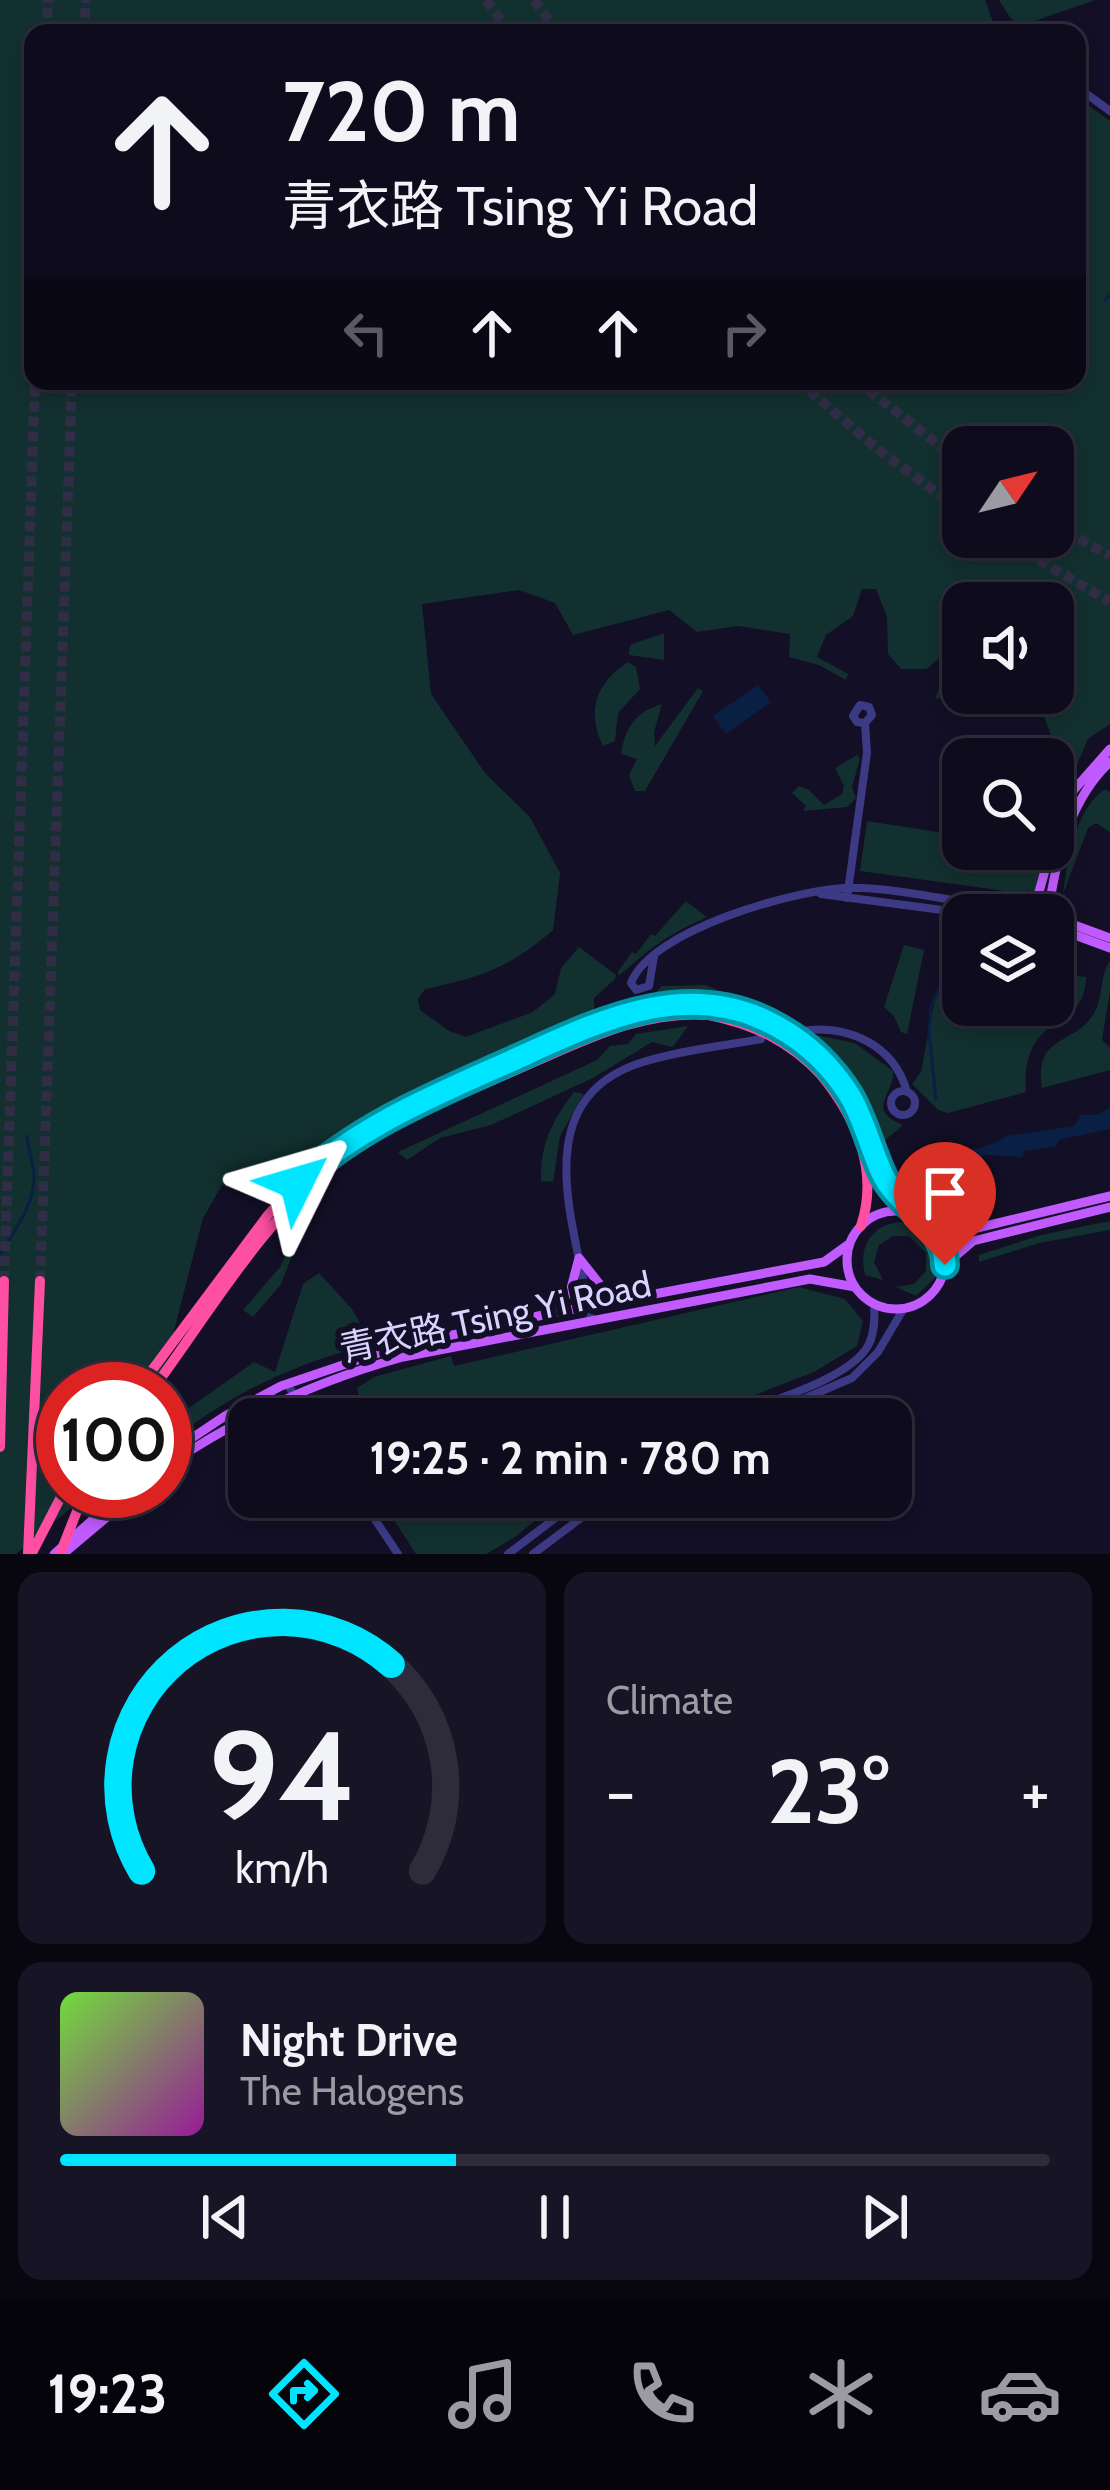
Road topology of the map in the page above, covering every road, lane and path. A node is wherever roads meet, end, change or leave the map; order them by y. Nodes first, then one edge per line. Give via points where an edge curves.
1 (866, 723) dead end
2 (1110, 749) edge
3 (1110, 762) edge
4 (1074, 789) edge
5 (848, 893) junction
6 (1054, 894) edge
7 (942, 903) edge
8 (942, 909) edge
9 (1074, 926) edge
10 (1074, 935) edge
11 (1110, 938) edge
12 (1110, 948) edge
13 (654, 956) dead end
14 (802, 1031) dead end
15 (761, 1039) dead end
16 (826, 1072) junction
17 (907, 1092) dead end
18 (1110, 1196) edge
19 (1110, 1207) edge
20 (911, 1213) junction
21 (924, 1219) junction
22 (861, 1226) junction
23 (849, 1244) junction
24 (579, 1258) junction
25 (945, 1265) junction
26 (4, 1282) dead end
27 (40, 1282) tunnel mouth
28 (855, 1287) junction
29 (213, 1298) junction
30 (636, 1298) junction
31 (874, 1304) junction
32 (589, 1307) junction
33 (904, 1308) junction
34 (543, 1315) junction
35 (591, 1320) junction
36 (160, 1362) edge
37 (171, 1362) edge
38 (291, 1389) junction
39 (297, 1398) edge
40 (771, 1398) edge
41 (806, 1398) edge
42 (192, 1438) edge
43 (0, 1447) edge
44 (192, 1449) edge
45 (52, 1518) edge
46 (74, 1518) edge
47 (98, 1518) edge
48 (104, 1518) edge
49 (374, 1518) edge
50 (555, 1518) edge
51 (582, 1518) edge
52 (34, 1554) edge
53 (61, 1554) edge
54 (398, 1554) edge
55 (508, 1554) edge
56 (533, 1554) edge

1 - 5 street
2 - 4 main road
3 - 6 main road via 1073,814
5 - 7 street
5 - 8 street
5 - 13 street via 742,910
9 - 11 main road
10 - 12 main road
14 - 17 street via 860,1037 895,1066
15 - 24 street via 645,1061 584,1102 565,1157
16 - 20 highway via 859,1112 883,1175
16 - 22 highway via 867,1168
16 - 29 highway, bridge via 768,1034 709,1016 637,1021 368,1142 321,1176
16 - 29 highway, bridge via 787,1032 740,1011 681,1003 604,1020 351,1139 283,1198
18 - 21 main road via 976,1228
19 - 25 main road via 973,1241
20 - 21 main road
20 - 22 main road via 885,1212
21 - 25 main road
22 - 23 main road
23 - 28 main road
23 - 30 main road, 青衣路 Tsing Yi Road via 824,1262
24 - 30 main road via 606,1290
24 - 32 street
24 - 34 main road via 569,1294
25 - 33 main road via 932,1293
26 - 43 highway
27 - 52 highway
28 - 31 main road
28 - 35 main road, 青衣路 Tsing Yi Road via 810,1279
29 - 36 highway
29 - 37 highway
30 - 32 main road, 青衣路 Tsing Yi Road
31 - 33 main road
31 - 40 street via 866,1349
32 - 34 main road, 青衣路 Tsing Yi Road
32 - 35 street
33 - 41 street via 873,1359
34 - 38 main road, 青衣路 Tsing Yi Road via 393,1348
35 - 38 main road, 青衣路 Tsing Yi Road via 403,1357
38 - 39 street
38 - 42 main road, 青衣路 Tsing Yi Road
38 - 44 main road, 青衣路 Tsing Yi Road
45 - 52 highway
46 - 53 highway, bridge
47 - 53 main road
48 - 53 main road
49 - 54 street
50 - 55 street
51 - 56 street

